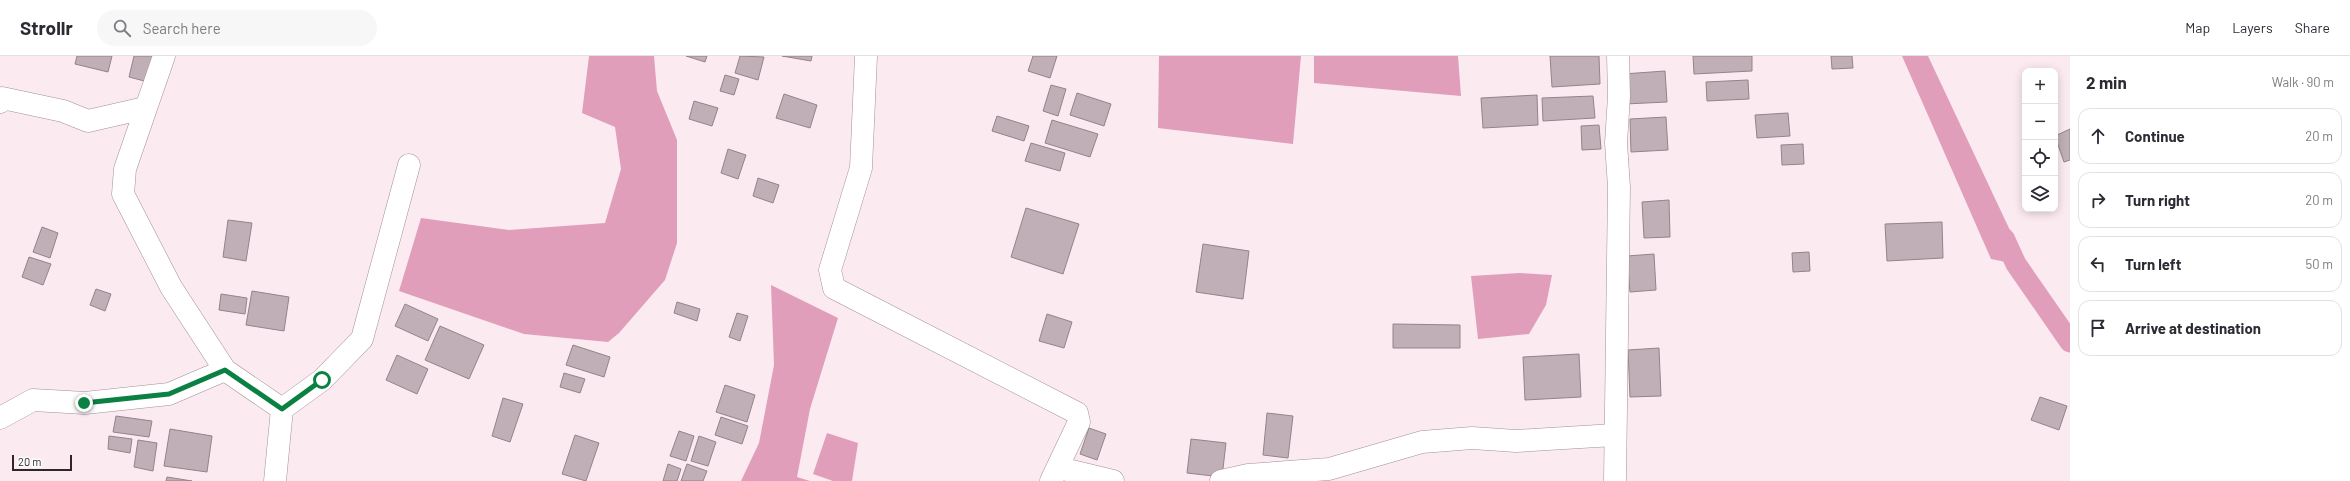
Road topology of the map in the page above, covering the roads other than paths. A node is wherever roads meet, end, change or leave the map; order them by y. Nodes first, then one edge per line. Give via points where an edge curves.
1 (164, 56) edge
2 (866, 56) edge
3 (1618, 56) edge
4 (0, 102) edge
5 (145, 108) junction
6 (409, 165) dead end
7 (225, 370) junction
8 (282, 409) junction
9 (0, 418) edge
10 (1614, 436) junction
11 (1055, 474) edge
12 (275, 481) edge
13 (1113, 481) edge
14 (1221, 481) edge
15 (1614, 481) edge

1 - 5 street
2 - 11 street via 861,168 830,270 834,288 1077,413 1079,422
3 - 10 street via 1616,143 1619,187
4 - 5 street via 2,98 63,111 88,121
5 - 7 street via 125,168 122,194 171,287
6 - 8 street via 362,339 322,380
7 - 8 street
7 - 9 street via 169,394 84,403 33,400
8 - 12 street
10 - 14 street via 1516,441 1472,438 1422,442 1330,469 1248,475
10 - 15 street
11 - 13 street

